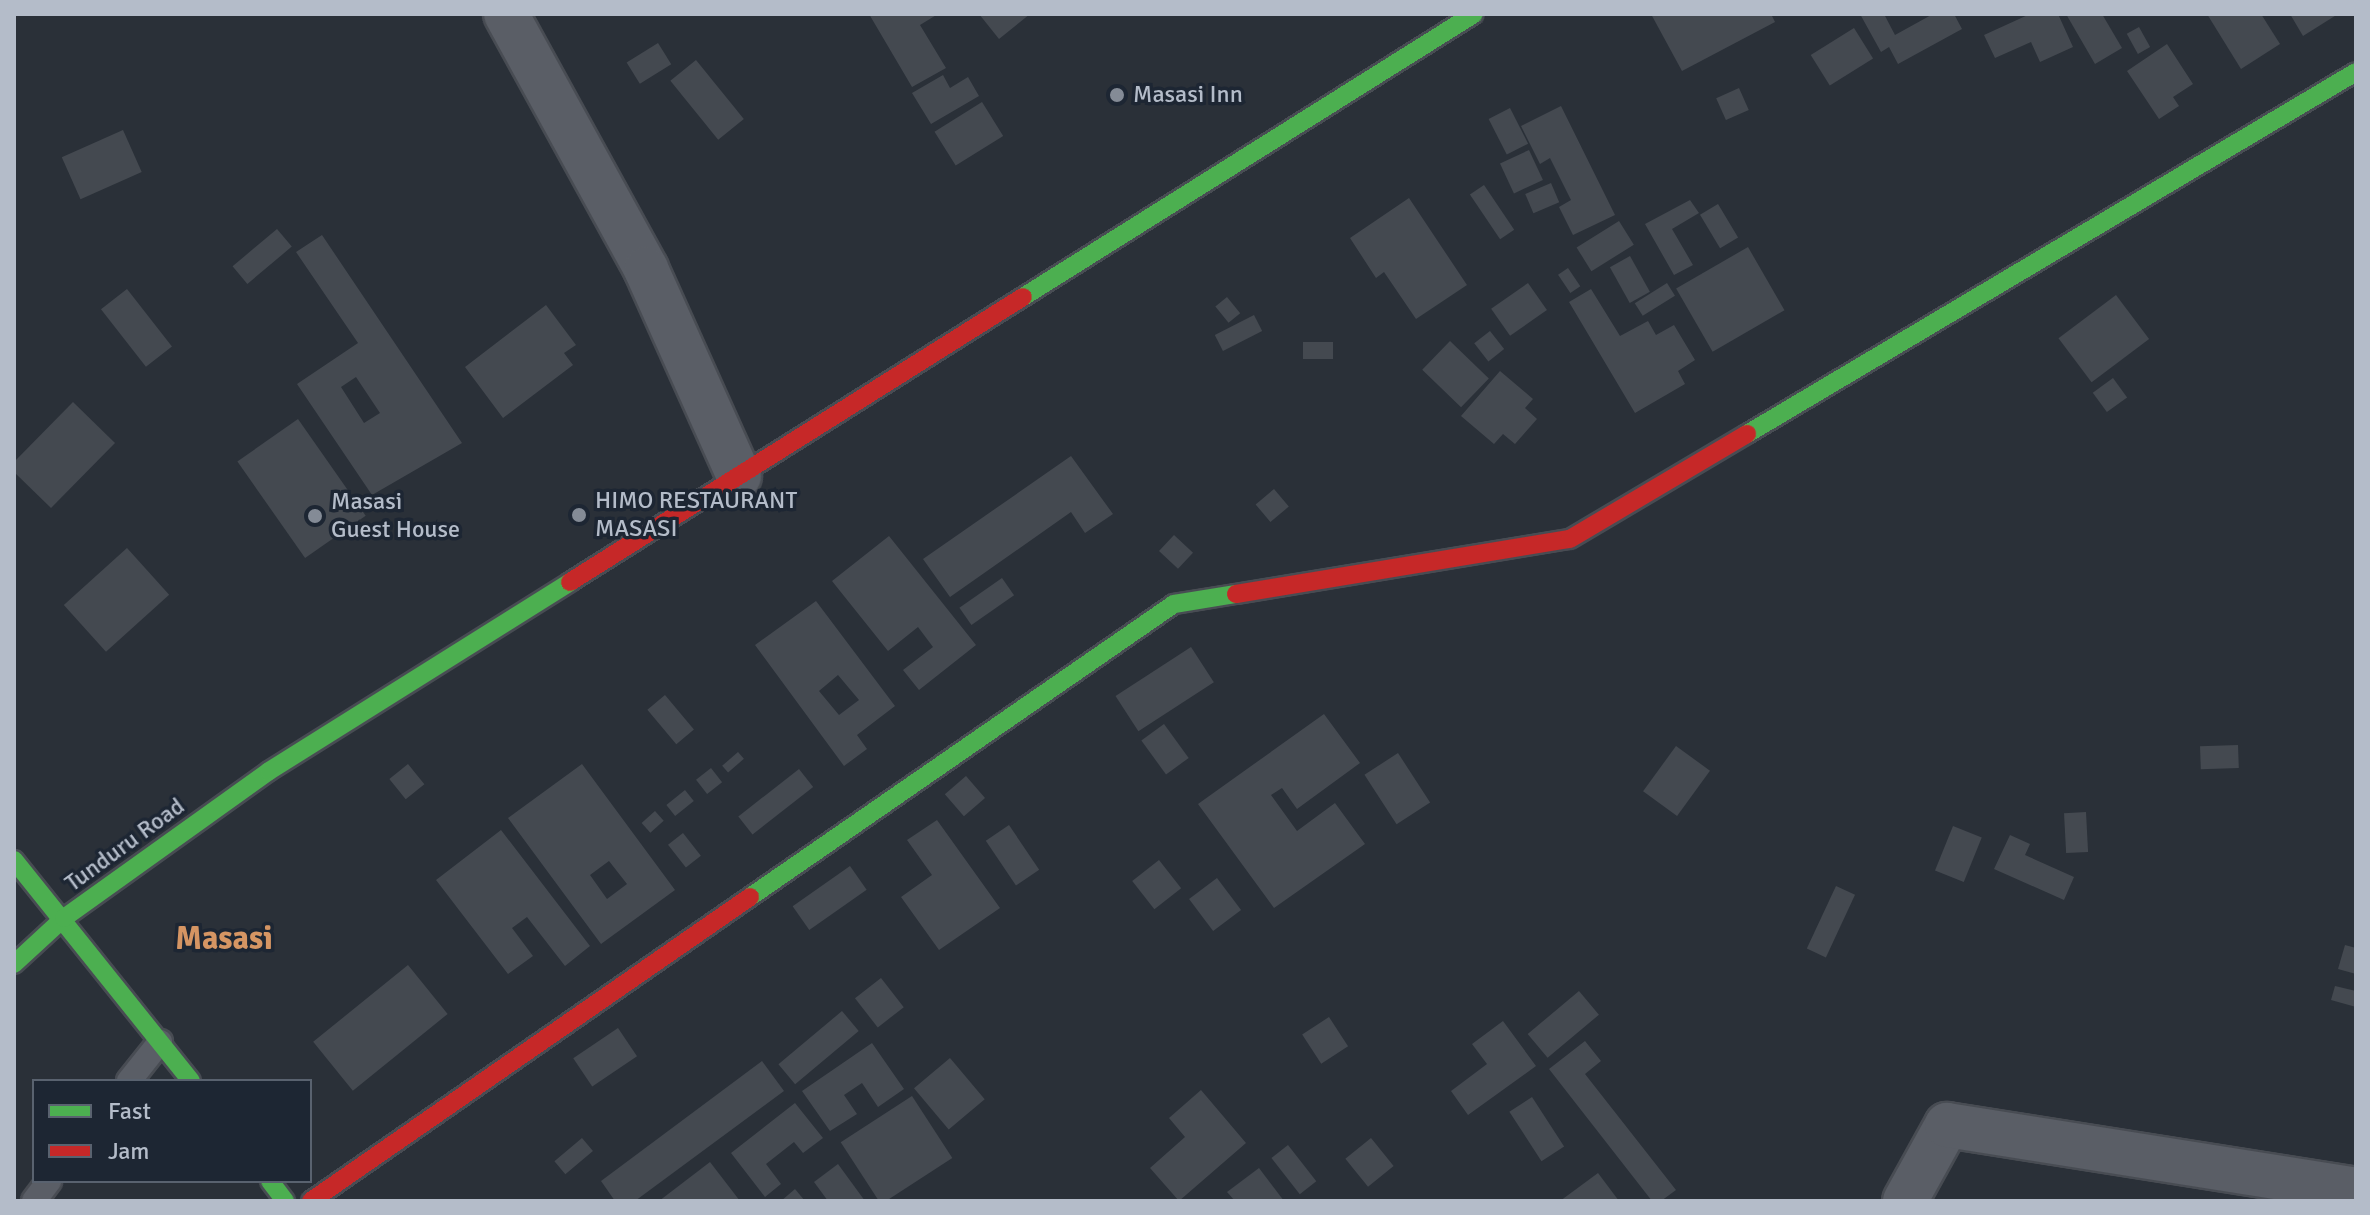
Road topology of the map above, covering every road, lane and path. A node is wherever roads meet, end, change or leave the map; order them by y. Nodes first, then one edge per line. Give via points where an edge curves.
1 (506, 14) edge
2 (1474, 14) edge
3 (2356, 72) edge
4 (739, 476) junction
5 (14, 860) edge
6 (64, 918) junction
7 (14, 964) edge
8 (160, 1042) junction
9 (131, 1079) edge
10 (189, 1079) edge
11 (48, 1183) edge
12 (272, 1183) edge
13 (2356, 1190) edge
14 (34, 1201) edge
15 (285, 1201) edge
16 (311, 1201) edge
17 (1905, 1201) edge

1 - 4 street via 646,269
2 - 4 main road, Tunduru Road
3 - 16 main road via 1570,539 1174,604
4 - 6 main road, Tunduru Road via 269,771
5 - 6 main road
6 - 7 main road, Tunduru Road
6 - 8 main road
8 - 9 lane
8 - 10 main road
11 - 14 lane
12 - 15 main road
13 - 17 street via 1947,1125

